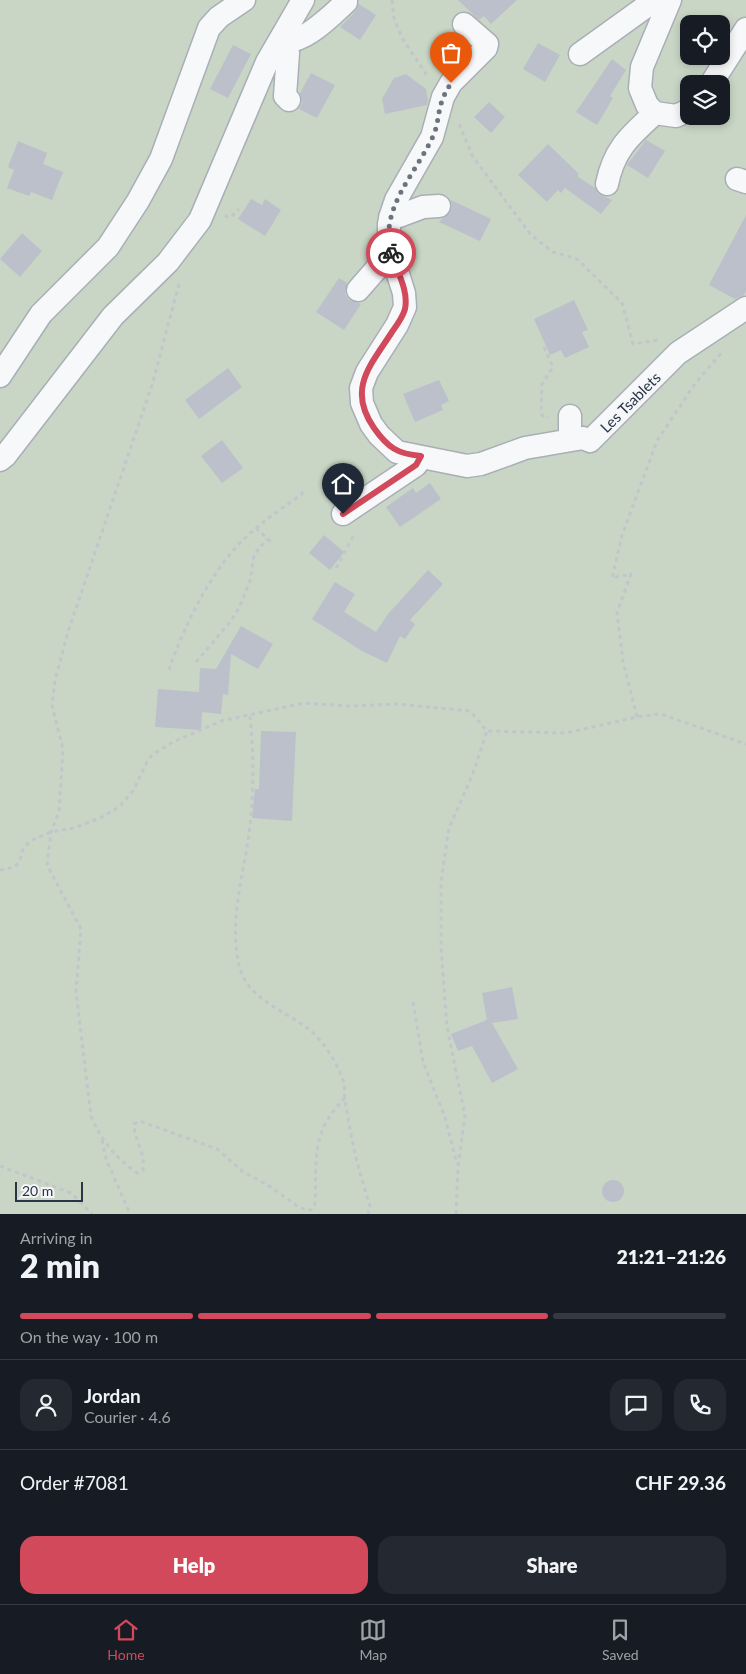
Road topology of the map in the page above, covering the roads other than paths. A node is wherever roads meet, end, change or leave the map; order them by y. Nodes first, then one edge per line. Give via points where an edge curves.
1 (244, 0) edge
2 (304, 0) edge
3 (655, 0) edge
4 (670, 0) edge
5 (346, 2) dead end
6 (464, 24) dead end
7 (746, 29) edge
8 (283, 41) junction
9 (580, 54) dead end
10 (717, 75) edge
11 (289, 100) dead end
12 (655, 113) junction
13 (680, 114) edge
14 (607, 184) dead end
15 (439, 206) dead end
16 (390, 217) junction
17 (393, 258) junction
18 (358, 290) dead end
19 (746, 308) edge
20 (0, 376) edge
21 (570, 416) road end
22 (570, 440) junction
23 (421, 456) junction
24 (0, 460) edge
25 (343, 514) dead end

1 - 20 street via 209,28 161,159 125,222 94,262 41,314
2 - 8 street
3 - 9 street
4 - 12 street via 640,79 643,97
5 - 8 street via 325,23 291,41
6 - 16 street, Les Tsablets via 486,44 486,48 451,83 443,97 435,131 396,200
7 - 10 street
8 - 11 street via 288,53 285,96
8 - 24 street via 267,62 192,233 168,262 113,316
12 - 13 street
12 - 14 street via 630,135 615,155
15 - 16 street via 423,207
16 - 17 street, Les Tsablets via 388,235
17 - 18 street via 379,266
17 - 23 street, Les Tsablets via 405,307 363,380 361,396 371,424 390,446 402,454
19 - 22 street, Les Tsablets via 678,354 590,441 583,438
21 - 22 street
22 - 23 street, Les Tsablets via 525,448 474,466
23 - 25 street via 416,465

